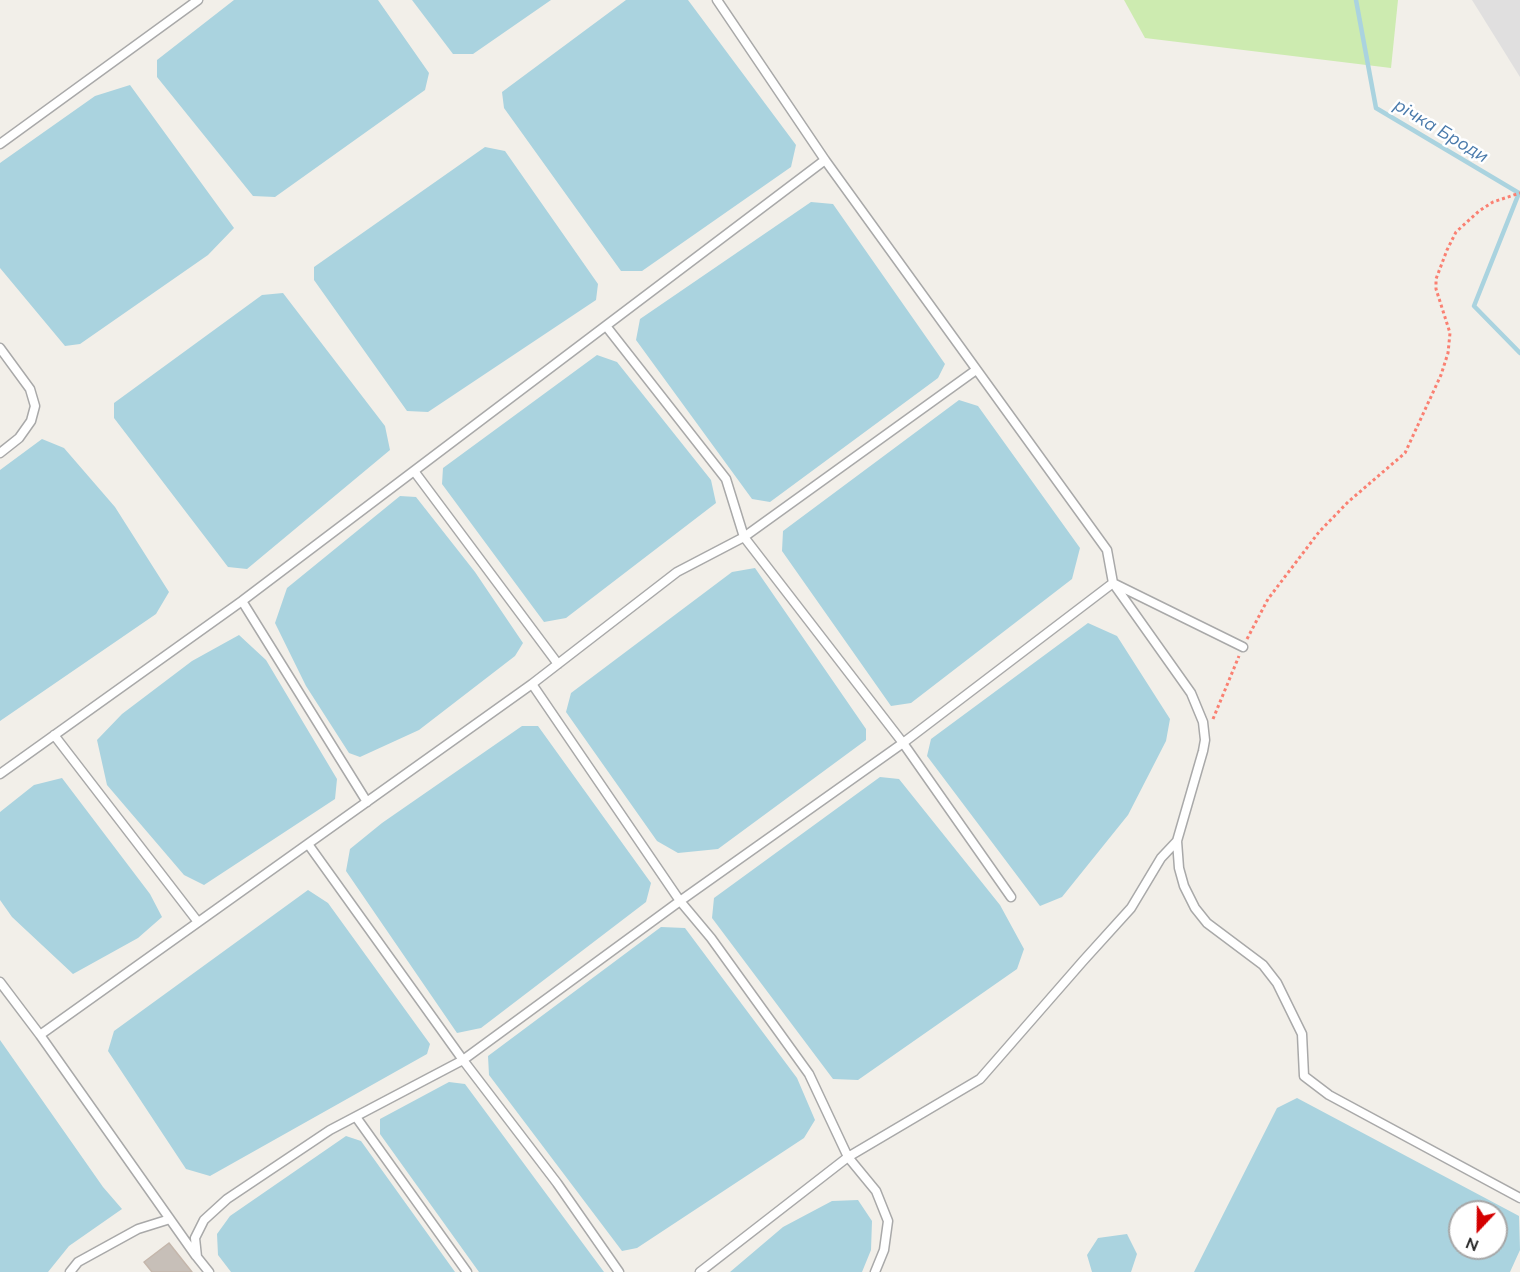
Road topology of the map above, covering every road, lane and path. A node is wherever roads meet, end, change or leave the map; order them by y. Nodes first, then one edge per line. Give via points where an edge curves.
1 (198, 0) edge
2 (717, 0) edge
3 (0, 144) edge
4 (825, 160) junction
5 (1520, 193) edge
6 (606, 326) junction
7 (0, 348) edge
8 (976, 370) junction
9 (0, 453) edge
10 (414, 471) junction
11 (744, 537) junction
12 (1113, 583) junction
13 (242, 601) junction
14 (1243, 647) junction
15 (558, 664) junction
16 (532, 684) junction
17 (54, 735) junction
18 (1205, 740) junction
19 (903, 743) junction
20 (0, 774) edge
21 (367, 802) junction
22 (1177, 841) junction
23 (308, 844) junction
24 (1011, 897) dead end
25 (680, 901) junction
26 (198, 922) junction
27 (0, 982) edge
28 (40, 1035) junction
29 (463, 1060) junction
30 (356, 1117) junction
31 (848, 1157) junction
32 (1520, 1198) edge
33 (170, 1219) junction
34 (196, 1257) junction
35 (70, 1272) edge
36 (209, 1272) edge
37 (467, 1272) edge
38 (619, 1272) edge
39 (700, 1272) edge
40 (875, 1272) edge

1 - 3 lane
2 - 4 lane
4 - 6 lane
4 - 8 lane
5 - 14 path via 1479,211 1451,240 1436,289 1450,333 1448,353 1405,453 1319,532 1268,599
6 - 10 lane
6 - 11 lane via 726,479
7 - 9 lane via 30,389 35,406 20,438
8 - 11 lane
8 - 12 lane via 1107,550
10 - 13 lane
10 - 15 lane
11 - 15 lane via 677,572
11 - 19 lane
12 - 14 lane
12 - 18 lane via 1197,703
12 - 19 lane
13 - 17 lane
13 - 21 lane
14 - 18 path
15 - 16 lane
16 - 21 lane
16 - 25 lane
17 - 20 lane
17 - 26 lane
18 - 22 lane
19 - 24 lane
19 - 25 lane
21 - 23 lane
22 - 31 lane via 1161,858 1131,908 980,1079
22 - 32 lane via 1181,879 1195,908 1207,922 1263,965 1277,983 1302,1034 1304,1076 1329,1095
23 - 26 lane
23 - 29 lane
25 - 29 lane
25 - 31 lane via 809,1074
26 - 28 lane
27 - 28 lane
28 - 33 lane
29 - 30 lane
29 - 38 lane
30 - 34 lane via 330,1130 237,1193 204,1220 195,1238
30 - 37 lane
31 - 39 lane
31 - 40 lane via 876,1191 888,1221 884,1250
33 - 34 lane
33 - 35 lane via 138,1229 78,1262
34 - 36 lane

